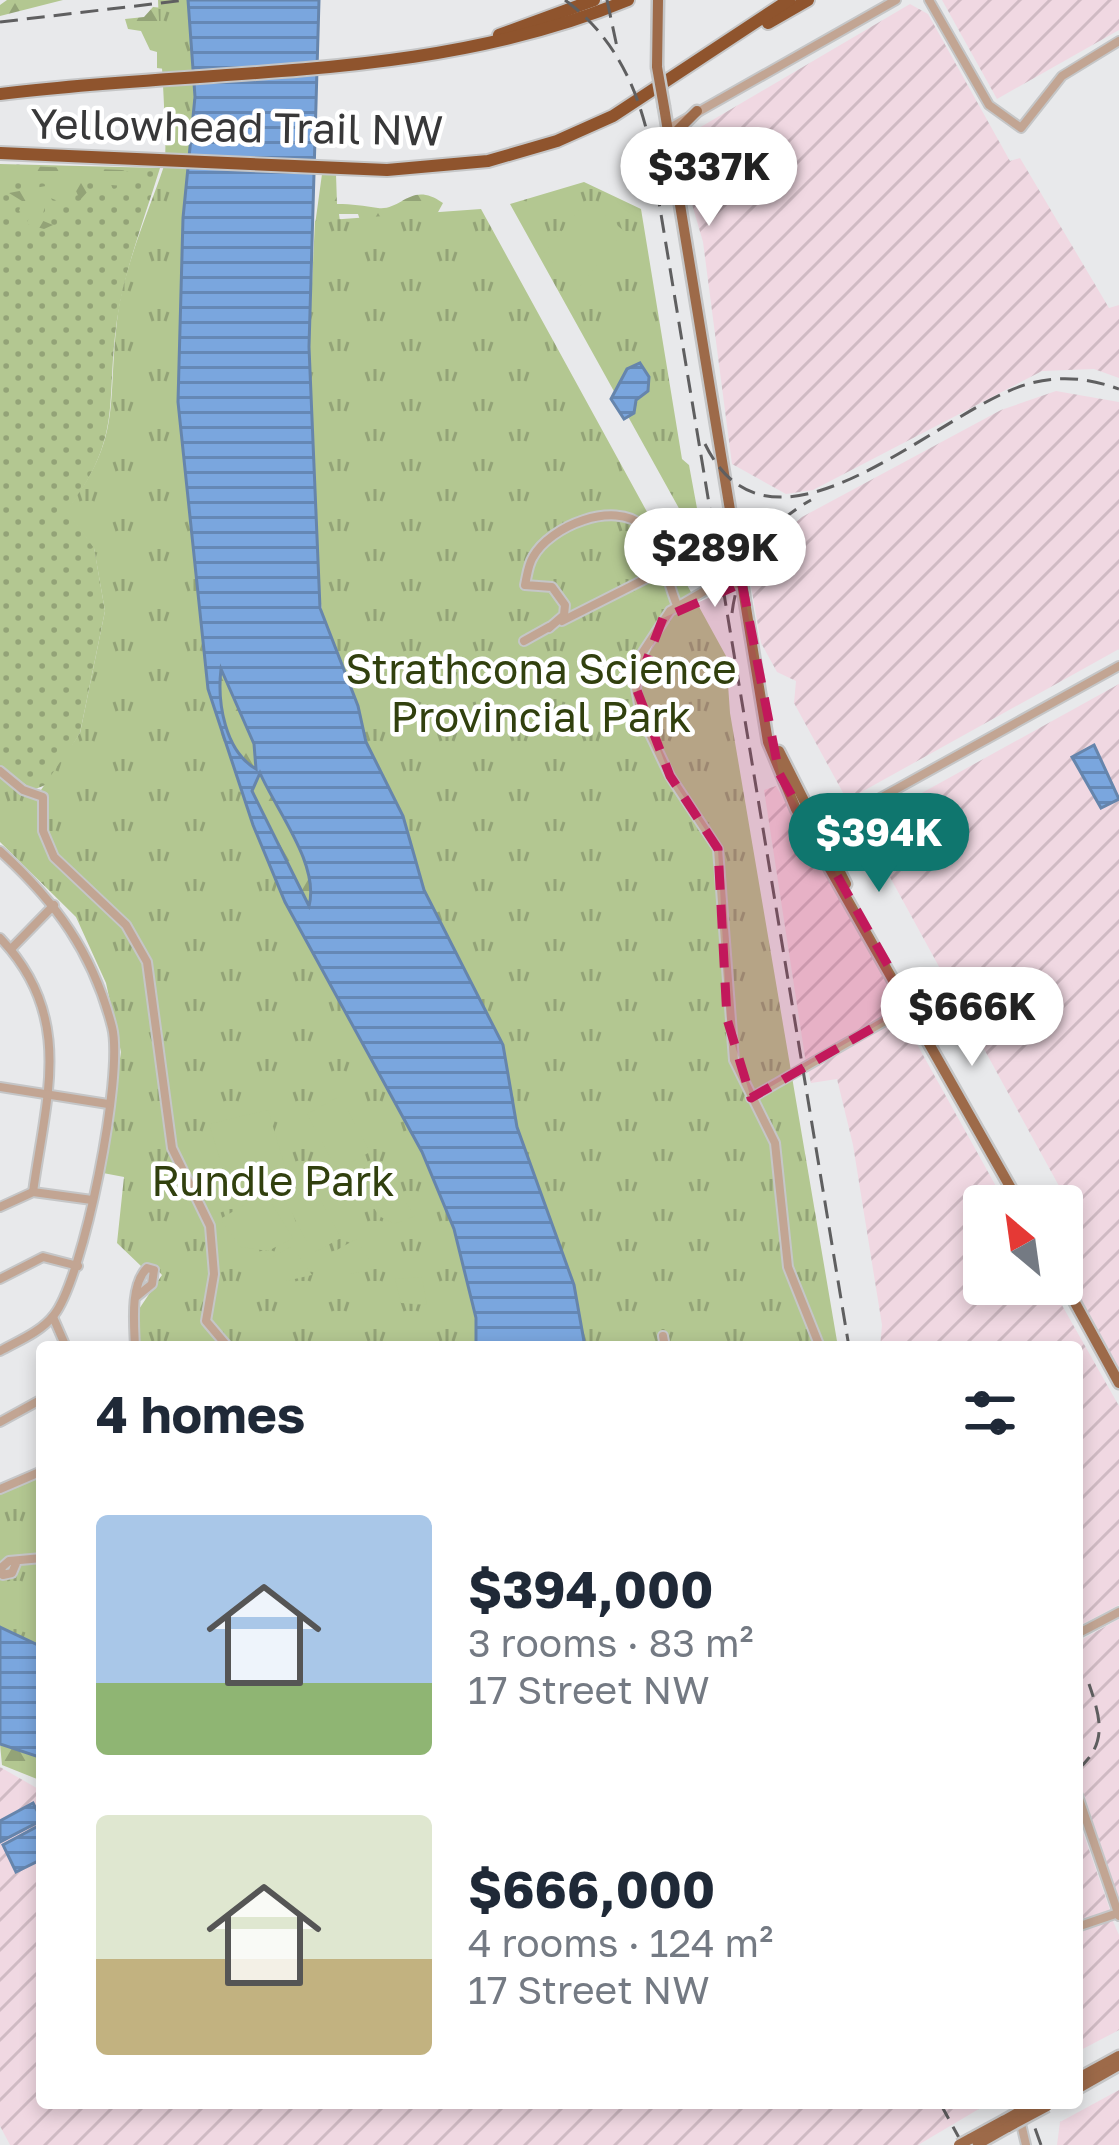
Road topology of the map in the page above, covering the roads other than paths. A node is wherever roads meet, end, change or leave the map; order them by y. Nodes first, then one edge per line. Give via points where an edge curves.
1 (593, 0) edge
2 (628, 0) edge
3 (790, 0) edge
4 (808, 0) edge
5 (896, 0) edge
6 (929, 0) edge
7 (657, 2) edge
8 (1119, 41) edge
9 (417, 59) junction
10 (668, 81) junction
11 (0, 92) edge
12 (664, 106) junction
13 (698, 111) junction
14 (668, 129) junction
15 (0, 154) edge
16 (673, 155) junction
17 (663, 570) junction
18 (742, 583) junction
19 (677, 605) junction
20 (549, 628) junction
21 (524, 641) dead end
22 (1119, 666) edge
23 (759, 685) junction
24 (0, 771) edge
25 (803, 806) junction
26 (844, 819) junction
27 (814, 835) junction
28 (0, 850) edge
29 (832, 858) junction
30 (54, 905) junction
31 (0, 938) edge
32 (11, 949) junction
33 (882, 955) junction
34 (911, 1006) junction
35 (0, 1088) edge
36 (46, 1095) junction
37 (751, 1098) junction
38 (108, 1104) junction
39 (1010, 1185) edge
40 (33, 1192) junction
41 (92, 1200) junction
42 (0, 1207) edge
43 (78, 1266) junction
44 (0, 1279) edge
45 (136, 1297) dead end
46 (1076, 1305) edge
47 (53, 1317) junction
48 (63, 1341) edge
49 (135, 1341) edge
50 (223, 1341) edge
51 (818, 1341) edge
52 (0, 1351) edge
53 (1119, 1382) edge
54 (36, 1402) edge
55 (0, 1422) edge
56 (36, 1474) edge
57 (0, 1489) edge
58 (36, 1559) edge
59 (16, 1562) dead end
60 (1119, 1612) edge
61 (1083, 1631) edge
62 (1083, 1810) edge
63 (1119, 1915) edge
64 (1083, 1925) edge
65 (1119, 2056) edge
66 (1119, 2066) edge
67 (1083, 2076) edge
68 (1083, 2086) edge
69 (1018, 2109) edge
70 (1034, 2109) edge
71 (968, 2143) edge
72 (1026, 2145) edge

1 - 9 highway
2 - 9 highway, Yellowhead Trail NW via 520,38
3 - 10 highway, Yellowhead Trail NW
4 - 10 highway
5 - 13 street
6 - 8 street via 988,105 1021,128 1062,76
7 - 12 main road, bridge
9 - 11 highway, Yellowhead Trail NW
10 - 15 highway, Yellowhead Trail NW via 593,126 530,151 446,167
12 - 13 main road via 683,117
12 - 14 main road
13 - 14 street
13 - 16 main road via 678,130
14 - 16 main road
16 - 18 main road
17 - 19 street
17 - 20 street
17 - 20 street via 651,536 630,518 602,515 577,525 530,563 525,585 552,587 565,604
18 - 19 street
18 - 23 main road
19 - 37 street via 641,655 637,699 670,776 718,849 727,1019
20 - 21 street
22 - 26 street
23 - 25 main road
23 - 27 main road via 778,773
24 - 50 street via 43,797 43,832 54,857 126,926 151,979 172,1148 210,1226 214,1275 206,1321
25 - 26 main road via 821,820
25 - 27 main road
26 - 27 street
26 - 29 main road via 831,840
27 - 29 main road
27 - 33 main road
28 - 30 street
29 - 33 main road
30 - 32 street
30 - 38 street via 76,932 111,1023
31 - 32 street
32 - 36 street via 53,1044
33 - 34 main road
34 - 37 street
34 - 39 main road
35 - 36 street
36 - 38 street
36 - 40 street
37 - 51 street via 776,1143 788,1267
38 - 41 street
40 - 41 street
40 - 42 street
41 - 43 street
43 - 44 street via 44,1257
43 - 47 street
45 - 49 street
46 - 53 main road
47 - 48 street
47 - 52 street
54 - 55 street
56 - 57 street
58 - 59 street
60 - 61 street
62 - 63 street
63 - 64 street
65 - 67 main road
66 - 68 main road
69 - 72 street
70 - 71 main road, bridge

